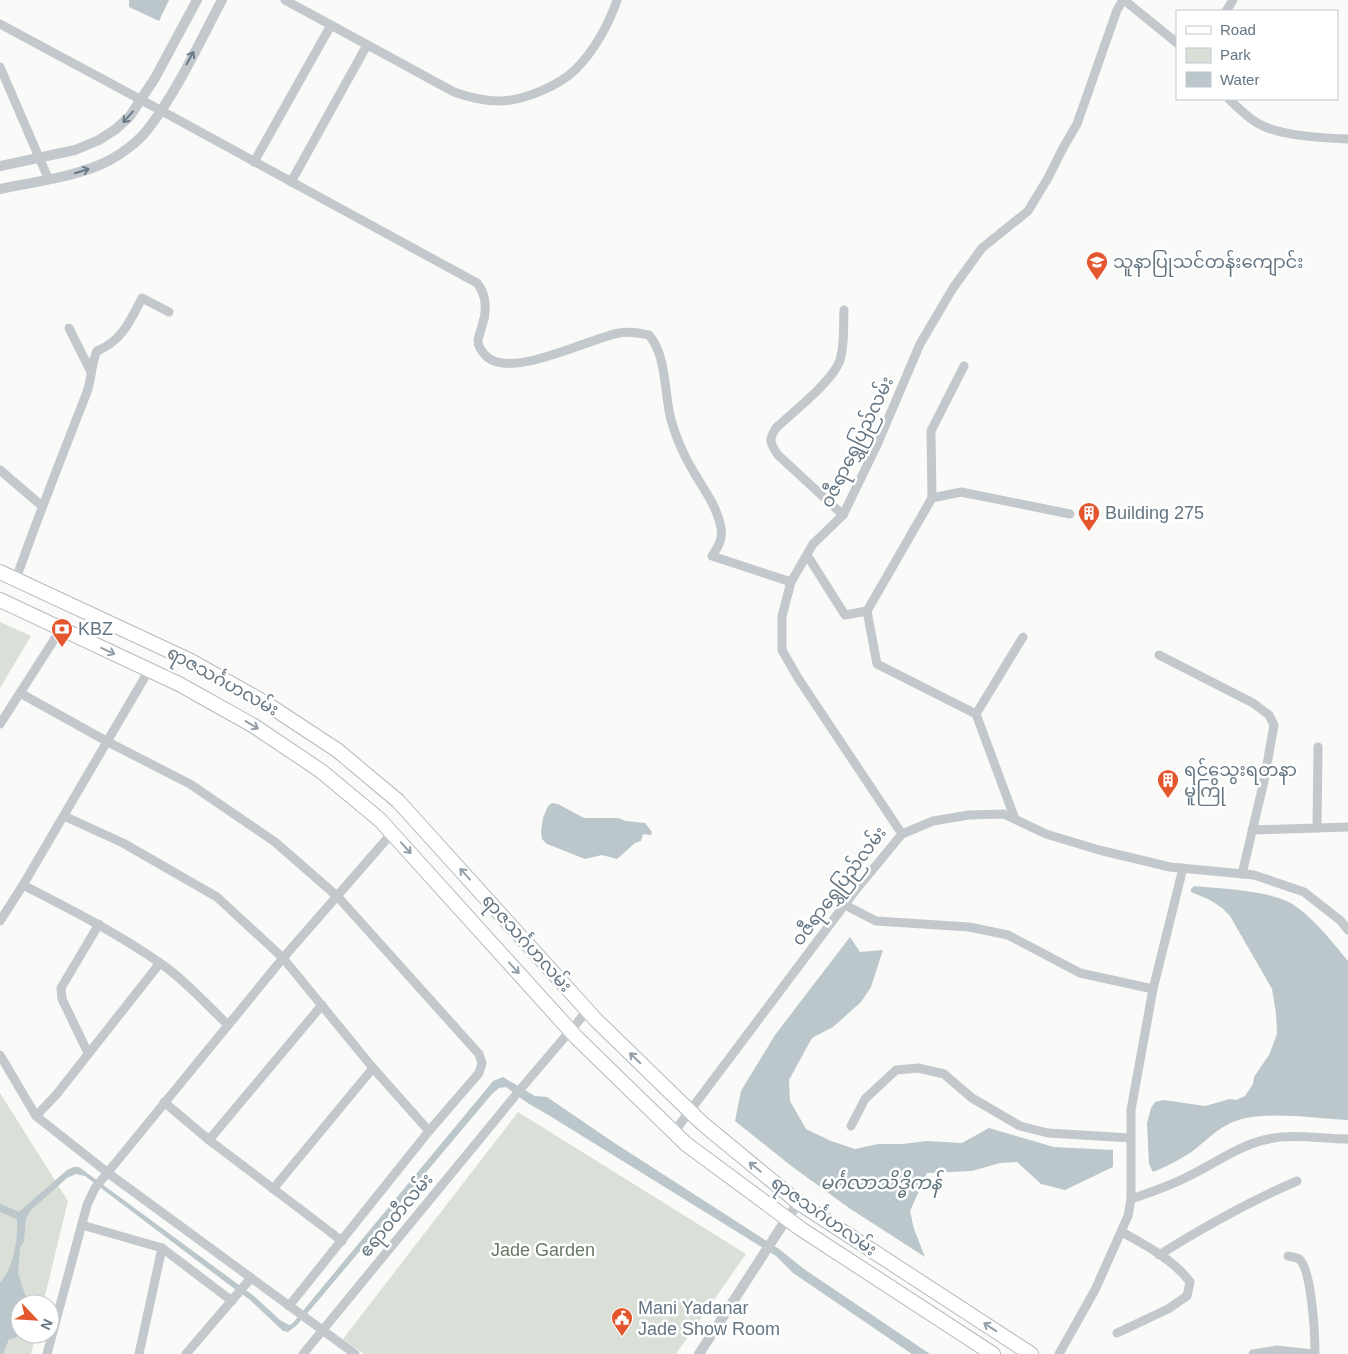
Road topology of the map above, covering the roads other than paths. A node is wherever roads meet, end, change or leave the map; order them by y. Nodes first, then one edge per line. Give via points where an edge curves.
1 (197, 0) edge
2 (222, 0) edge
3 (285, 0) edge
4 (617, 0) edge
5 (1124, 0) edge
6 (0, 24) edge
7 (331, 25) junction
8 (1176, 43) edge
9 (367, 45) junction
10 (0, 67) edge
11 (140, 100) junction
12 (1229, 100) edge
13 (160, 110) junction
14 (1348, 139) edge
15 (40, 157) junction
16 (254, 162) junction
17 (0, 166) edge
18 (48, 178) junction
19 (291, 182) junction
20 (0, 189) edge
21 (844, 310) dead end
22 (169, 312) dead end
23 (69, 328) dead end
24 (964, 366) dead end
25 (91, 372) junction
26 (0, 470) edge
27 (932, 498) junction
28 (42, 506) junction
29 (1070, 514) dead end
30 (843, 515) junction
31 (807, 555) junction
32 (0, 572) edge
33 (16, 579) junction
34 (792, 582) junction
35 (0, 600) edge
36 (867, 611) junction
37 (61, 629) junction
38 (1023, 637) dead end
39 (1159, 655) dead end
40 (149, 670) junction
41 (20, 693) junction
42 (976, 714) junction
43 (0, 724) edge
44 (108, 742) junction
45 (1318, 746) dead end
46 (64, 816) junction
47 (1015, 819) junction
48 (1348, 827) edge
49 (1317, 828) junction
50 (1252, 830) junction
51 (392, 833) junction
52 (902, 834) junction
53 (1183, 868) junction
54 (1242, 874) junction
55 (24, 885) junction
56 (338, 897) junction
57 (845, 904) junction
58 (0, 920) edge
59 (99, 924) junction
60 (1348, 930) edge
61 (283, 958) junction
62 (160, 962) junction
63 (1153, 989) junction
64 (322, 1004) junction
65 (587, 1010) junction
66 (228, 1025) junction
67 (570, 1030) junction
68 (88, 1054) junction
69 (0, 1055) edge
70 (373, 1068) junction
71 (164, 1102) junction
72 (689, 1111) junction
73 (36, 1116) junction
74 (851, 1126) dead end
75 (429, 1131) junction
76 (674, 1132) junction
77 (1131, 1138) junction
78 (1348, 1139) edge
79 (209, 1140) junction
80 (108, 1173) junction
81 (1296, 1181) dead end
82 (273, 1189) junction
83 (1131, 1199) junction
84 (799, 1203) junction
85 (786, 1218) junction
86 (82, 1225) junction
87 (1122, 1232) junction
88 (342, 1241) junction
89 (162, 1248) junction
90 (1159, 1255) junction
91 (1288, 1256) dead end
92 (251, 1278) junction
93 (238, 1293) junction
94 (289, 1306) junction
95 (322, 1330) junction
96 (1117, 1333) dead end
97 (47, 1354) edge
98 (139, 1354) edge
99 (186, 1354) edge
100 (303, 1354) edge
101 (355, 1354) edge
102 (699, 1354) edge
103 (993, 1354) edge
104 (1031, 1354) edge
105 (1060, 1354) edge
106 (1253, 1354) edge
107 (1314, 1354) edge

1 - 11 street
13 -> 2 street
3 - 7 street
4 - 9 street via 597,42 576,70 553,86 524,97 500,101 473,99
5 - 8 street
5 - 30 street, ဝဇီရာရွှေပြည်လမ်း via 1116,10 1077,124 1048,178 1028,211 982,248 953,288 920,344
6 - 11 street
7 - 9 street
7 - 16 street
9 - 19 street
10 - 15 street
11 - 13 street
11 -> 15 street via 130,116 99,140 75,150
12 - 14 street via 1260,125 1322,138
13 - 16 street
18 -> 13 street via 81,172 110,160 148,130
15 - 17 street
15 - 18 street
16 - 19 street
18 - 20 street
19 - 34 street via 477,283 485,301 478,342 481,351 490,359 501,363 521,362 574,349 620,332 649,335 659,349 671,420 680,446 709,495 722,529 721,541 712,556
21 - 30 street via 839,363 823,384 771,436 771,444 778,455
22 - 25 street via 142,298 129,325 105,348 97,351
23 - 25 street
24 - 27 street via 931,432
25 - 28 street via 88,389
26 - 28 street
27 - 29 street via 961,492
27 - 36 street
28 - 33 street
30 - 31 street, ဝဇီရာရွှေပြည်လမ်း via 813,544
31 - 34 street, ဝဇီရာရွှေပြည်လမ်း
31 - 36 street via 845,615
32 - 33 main road, ရာဇသင်္ဂဟလမ်း
65 -> 33 main road, ရာဇသင်္ဂဟလမ်း via 398,801 337,750 267,704 191,661
34 - 52 street, ဝဇီရာရွှေပြည်လမ်း via 782,616 782,650
35 - 37 main road, ရာဇသင်္ဂဟလမ်း
36 - 42 street via 877,664
37 -> 40 main road, ရာဇသင်္ဂဟလမ်း
37 - 41 street
38 - 42 street
39 - 50 street via 1253,703 1269,715 1274,725
40 - 44 street
40 -> 51 main road, ရာဇသင်္ဂဟလမ်း via 254,726 314,766
41 - 43 street
41 - 44 street
42 - 47 street
44 - 46 street
44 - 56 street via 190,784 275,842
45 - 49 street
46 - 55 street
46 - 61 street via 123,843 217,897
47 - 52 street via 1004,814 969,815 933,821
47 - 53 street via 1046,834 1108,852
48 - 49 street
49 - 50 street
50 - 54 street
51 - 56 street
51 -> 67 main road, ရာဇသင်္ဂဟလမ်း
52 - 57 street, ဝဇီရာရွှေပြည်လမ်း
53 - 54 street
53 - 63 street
54 - 60 street via 1304,892
55 - 58 street
55 - 59 street
56 - 61 street
56 - 75 street via 479,1054 482,1063 480,1073
57 - 63 street via 876,921 969,927 1008,935 1080,973
57 - 72 street, ဝဇီရာရွှေပြည်လမ်း
59 - 62 street
59 - 68 street via 61,988 62,999
61 - 64 street
61 - 66 street
62 - 66 street
62 - 68 street
63 - 77 street via 1131,1110
64 - 70 street
64 - 79 street
65 - 67 street
72 -> 65 main road, ရာဇသင်္ဂဟလမ်း
66 - 71 street
67 - 76 main road, ရာဇသင်္ဂဟလမ်း
67 - 95 street, ဧရာဝတီလမ်း
68 - 73 street
69 - 73 street
70 - 75 street
70 - 82 street
71 - 79 street
71 - 80 street
72 - 76 street, ဝဇီရာရွှေပြည်လမ်း
84 -> 72 main road, ရာဇသင်္ဂဟလမ်း
73 - 80 street
74 - 77 street via 865,1098 896,1070 918,1068 944,1074 972,1098 1020,1126 1048,1133
75 - 88 street
76 - 85 main road, ရာဇသင်္ဂဟလမ်း
77 - 83 street
78 - 83 street via 1290,1135 1263,1140 1181,1180
79 - 82 street
80 - 86 street via 87,1205
80 - 92 street
81 - 90 street via 1204,1227
82 - 88 street
83 - 87 street
84 - 85 street
104 -> 84 main road, ရာဇသင်္ဂဟလမ်း
85 - 102 street
85 - 103 main road, ရာဇသင်္ဂဟလမ်း
86 - 89 street
86 - 97 street
87 - 90 street
87 - 105 street
88 - 94 street
89 - 93 street
89 - 98 street
90 - 96 street via 1190,1282 1187,1296 1168,1309
91 - 107 street via 1299,1259 1304,1266 1313,1308
92 - 93 street
92 - 94 street
93 - 99 street
94 - 95 street
95 - 100 street, ဧရာဝတီလမ်း
95 - 101 street
106 - 107 street via 1277,1350

